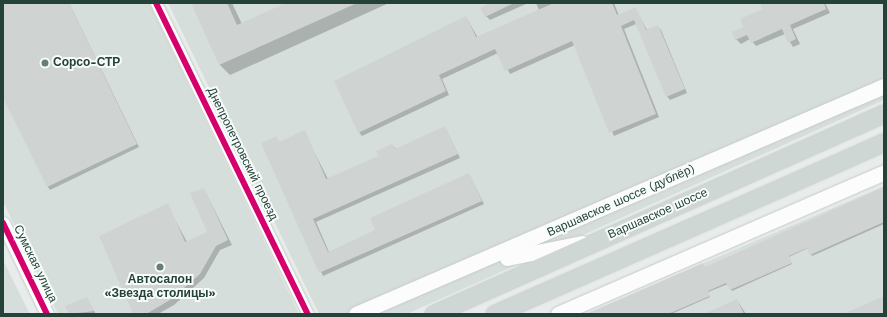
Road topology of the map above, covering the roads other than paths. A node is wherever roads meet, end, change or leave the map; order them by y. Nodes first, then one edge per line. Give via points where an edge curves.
1 (156, 3) edge
2 (884, 86) edge
3 (884, 114) edge
4 (884, 142) edge
5 (884, 172) edge
6 (3, 223) edge
7 (601, 240) junction
8 (478, 263) junction
9 (47, 314) edge
10 (308, 314) edge
11 (356, 314) edge
12 (433, 314) edge
13 (494, 314) edge
14 (558, 314) edge

1 - 10 street, Днепропетровский проезд
2 - 8 main road, Варшавское шоссе (дублёр)
3 - 7 main road, Варшавское шоссе
4 - 13 main road, Варшавское шоссе
5 - 14 main road
6 - 9 street, Сумская улица
7 - 8 main road
7 - 12 main road, Варшавское шоссе
8 - 11 main road, Варшавское шоссе (дублёр)

